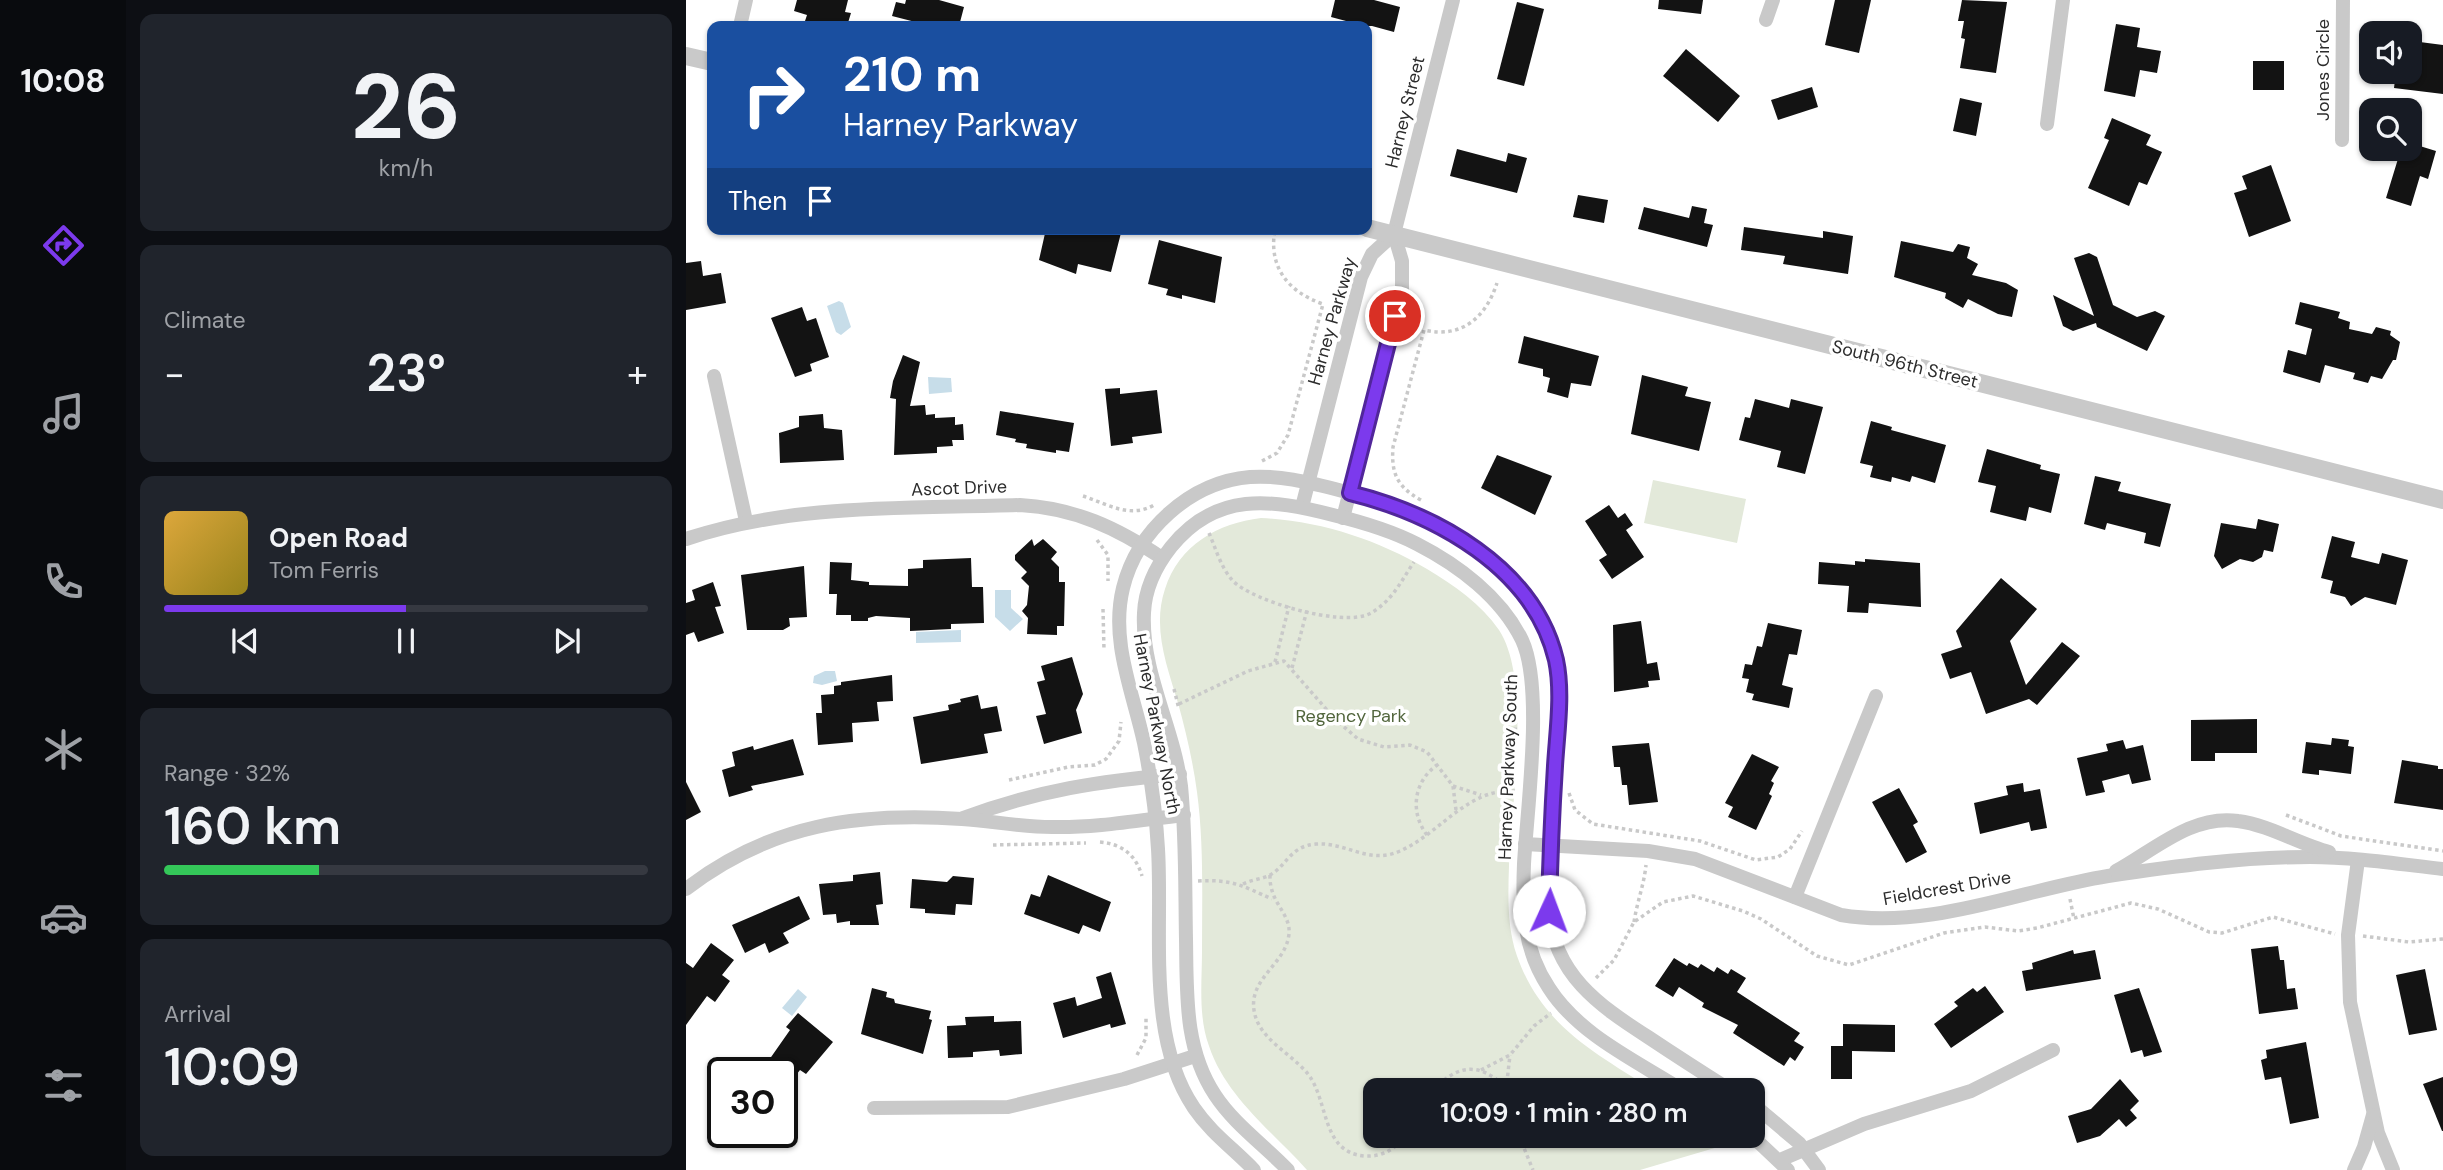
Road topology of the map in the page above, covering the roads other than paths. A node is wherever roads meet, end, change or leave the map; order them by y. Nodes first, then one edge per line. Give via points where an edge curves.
1 (746, 0) edge
2 (1453, 0) edge
3 (1773, 0) edge
4 (2063, 0) edge
5 (2343, 0) edge
6 (1766, 20) dead end
7 (741, 21) edge
8 (686, 56) edge
9 (707, 61) edge
10 (2047, 124) dead end
11 (2342, 140) dead end
12 (1372, 229) edge
13 (1394, 234) junction
14 (714, 376) dead end
15 (1308, 482) junction
16 (1350, 493) junction
17 (2443, 500) edge
18 (1302, 507) junction
19 (1343, 518) junction
20 (746, 521) junction
21 (686, 539) edge
22 (1141, 544) junction
23 (1162, 558) junction
24 (1876, 696) dead end
25 (1180, 774) junction
26 (1150, 777) junction
27 (1184, 814) junction
28 (1156, 818) junction
29 (961, 819) junction
30 (1525, 844) junction
31 (1551, 845) junction
32 (2358, 860) junction
33 (2443, 869) edge
34 (2107, 876) junction
35 (686, 889) edge
36 (1795, 897) junction
37 (2053, 1050) dead end
38 (1195, 1056) junction
39 (1172, 1064) junction
40 (1664, 1078) edge
41 (1711, 1078) edge
42 (874, 1108) dead end
43 (1765, 1113) edge
44 (2373, 1113) junction
45 (1765, 1148) edge
46 (1804, 1149) junction
47 (1784, 1165) edge
48 (1254, 1170) edge
49 (1288, 1170) edge
50 (1819, 1170) edge
51 (2354, 1170) edge
52 (2393, 1170) edge

1 - 7 street
2 - 13 street, Harney Street
3 - 6 street
4 - 10 street
5 - 11 street, Jones Circle
8 - 9 street
12 - 13 street, South 96th Street
13 - 15 street, Harney Parkway via 1372,254 1361,278
13 - 16 street via 1402,261 1402,291
13 - 17 street, South 96th Street
14 - 20 street
15 - 16 street, Harney Parkway North
15 - 18 street, Harney Parkway
15 - 22 street, Harney Parkway North via 1274,477 1222,482 1174,509
16 - 19 street
16 - 31 street via 1406,510 1484,556 1509,577 1546,631 1556,662 1559,707
18 - 19 street, Harney Parkway South
18 - 23 street, Harney Parkway North via 1271,501 1230,506 1189,529
19 - 30 street, Harney Parkway South via 1397,534 1437,555 1491,596 1523,641 1531,666 1533,707
20 - 21 street, Ascot Drive
20 - 22 street, Ascot Drive via 830,512 1047,506 1091,518
22 - 23 street, Ascot Drive
22 - 26 street, Harney Parkway North via 1124,586 1119,634
23 - 25 street, Harney Parkway North via 1147,593 1144,632
24 - 36 street
25 - 26 street
25 - 27 street, Harney Parkway North
26 - 28 street, Harney Parkway North
26 - 29 street via 1032,794
27 - 28 street
27 - 38 street, Harney Parkway North via 1186,987
28 - 29 street via 1050,827
28 - 39 street, Harney Parkway North via 1163,1014
29 - 35 street via 881,818 808,827 741,852
30 - 31 street, Fieldcrest Drive
30 - 40 street, Harney Parkway South via 1525,933 1548,988 1575,1019
31 - 36 street, Fieldcrest Drive via 1695,859
31 - 41 street via 1550,928 1570,974 1592,1000
32 - 33 street, Fieldcrest Drive
32 - 34 street, Fieldcrest Drive via 2245,860
32 - 34 street, Fieldcrest Drive via 2238,821 2217,821 2174,836
32 - 44 street via 2348,935 2350,1002
34 - 36 street, Fieldcrest Drive via 1891,919 1841,915
37 - 46 street via 1971,1091 1864,1124
38 - 39 street
38 - 49 street, Harney Parkway North via 1224,1107
39 - 42 street via 1008,1107
39 - 48 street, Harney Parkway North via 1191,1105
43 - 46 street
44 - 51 street
44 - 52 street
45 - 47 street
46 - 47 street
46 - 50 street

